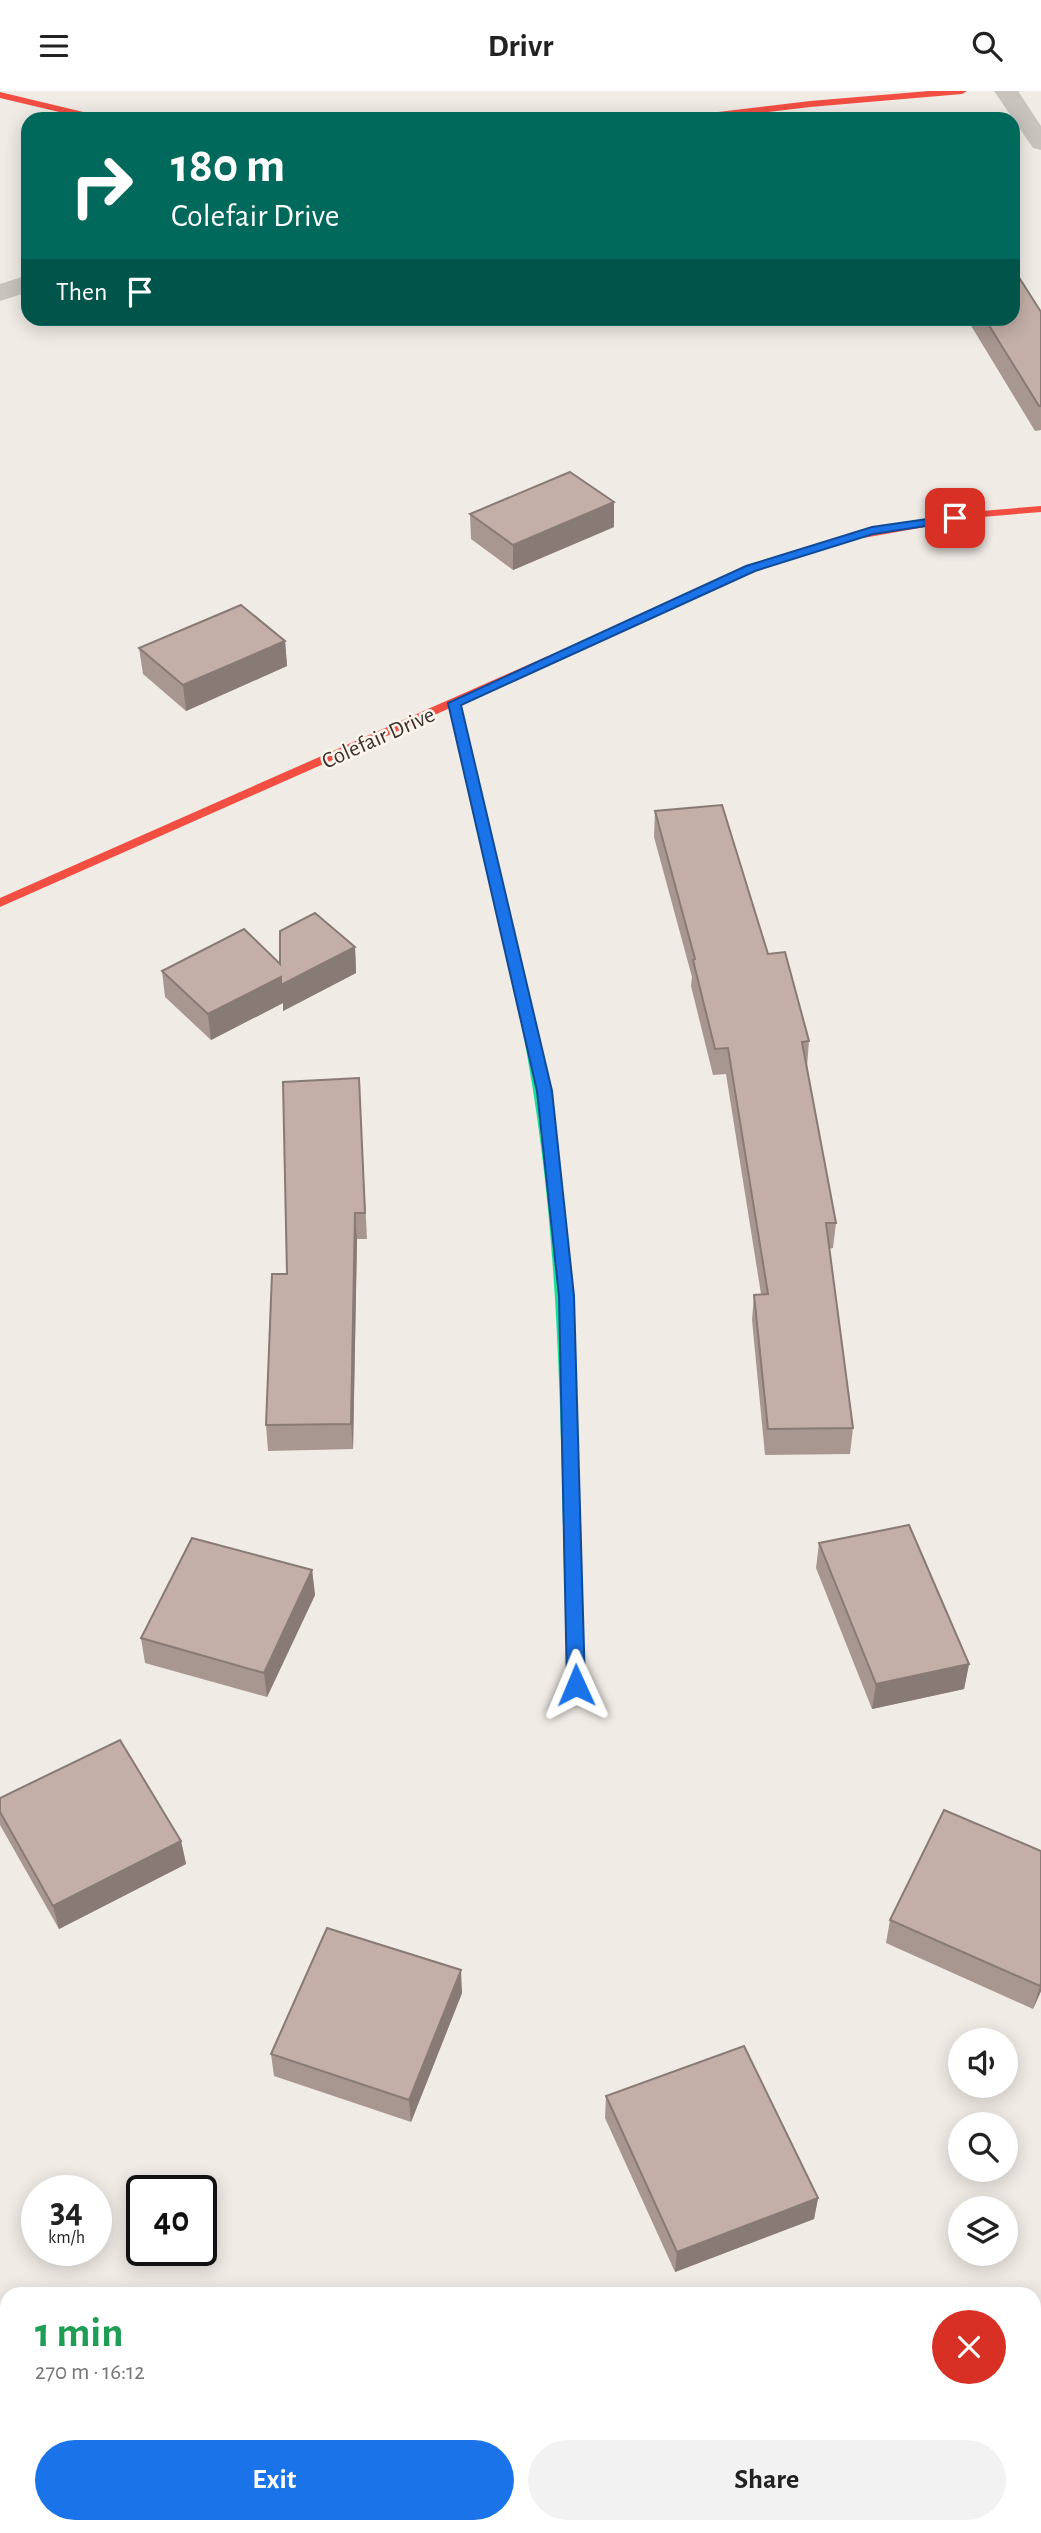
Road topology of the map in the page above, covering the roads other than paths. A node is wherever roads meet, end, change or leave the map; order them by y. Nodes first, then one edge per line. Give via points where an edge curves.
1 (962, 91) edge
2 (1006, 91) edge
3 (0, 95) edge
4 (72, 112) edge
5 (743, 112) edge
6 (1041, 143) edge
7 (21, 286) edge
8 (0, 293) edge
9 (1041, 509) edge
10 (454, 703) junction
11 (0, 903) edge
12 (576, 1685) dead end

1 - 5 street
2 - 6 street
3 - 4 street
7 - 8 street
9 - 10 street, Colefair Drive via 872,531 751,568
10 - 11 street, Colefair Drive
10 - 12 street via 544,1091 566,1296

